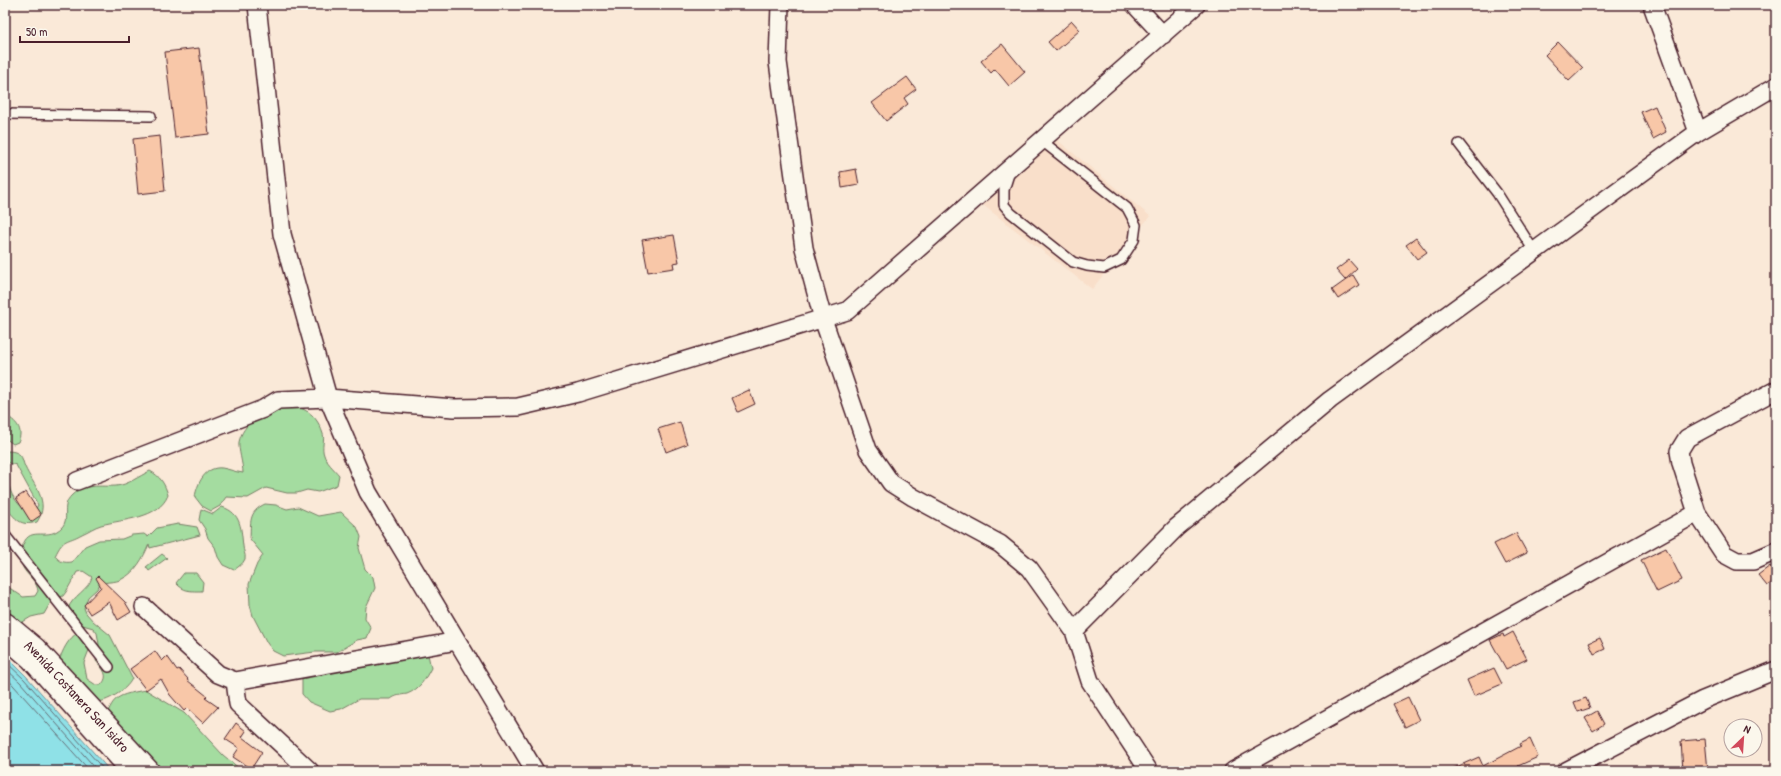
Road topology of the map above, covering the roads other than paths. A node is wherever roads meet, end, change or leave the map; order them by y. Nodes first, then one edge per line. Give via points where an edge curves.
1 (257, 5) edge
2 (780, 5) edge
3 (1134, 5) edge
4 (1196, 5) edge
5 (1652, 5) edge
6 (1163, 35) junction
7 (1776, 86) edge
8 (5, 114) edge
9 (151, 116) dead end
10 (1698, 132) junction
11 (1042, 141) junction
12 (1459, 144) dead end
13 (1011, 168) junction
14 (1534, 251) junction
15 (823, 319) junction
16 (1776, 390) edge
17 (328, 398) junction
18 (77, 480) dead end
19 (1697, 513) junction
20 (5, 535) edge
21 (1776, 551) edge
22 (144, 607) dead end
23 (5, 624) edge
24 (1074, 631) junction
25 (5, 641) edge
26 (457, 641) junction
27 (109, 667) dead end
28 (1776, 670) edge
29 (235, 681) junction
30 (127, 771) edge
31 (148, 771) edge
32 (310, 771) edge
33 (535, 771) edge
34 (1149, 771) edge
35 (1233, 771) edge
36 (1566, 771) edge

1 - 17 street via 282,234
2 - 15 street via 778,62 804,248
3 - 6 street
4 - 6 street
5 - 10 street
6 - 11 street
7 - 10 street
8 - 9 lane
10 - 14 street
11 - 13 street
11 - 13 lane via 1128,208 1136,225 1134,240 1122,260 1104,268 1073,262 1011,213 1004,205 1004,190
12 - 14 lane via 1497,193
13 - 15 street via 847,311
14 - 24 street via 1330,400 1177,527
15 - 17 street via 578,393 518,407 454,408
15 - 24 street via 868,450 891,483 1000,544 1030,568
16 - 19 street via 1687,438 1679,450
17 - 18 street via 278,400 263,409
17 - 26 street via 368,492
19 - 21 street via 1724,554 1737,561 1753,561
19 - 35 street
20 - 27 lane
22 - 29 street via 218,674
23 - 31 main road, Avenida Costanera San Isidro via 35,648
24 - 34 street via 1090,681
25 - 30 street via 28,661
26 - 29 street
26 - 33 street
28 - 36 street via 1703,700
29 - 32 street via 238,704

